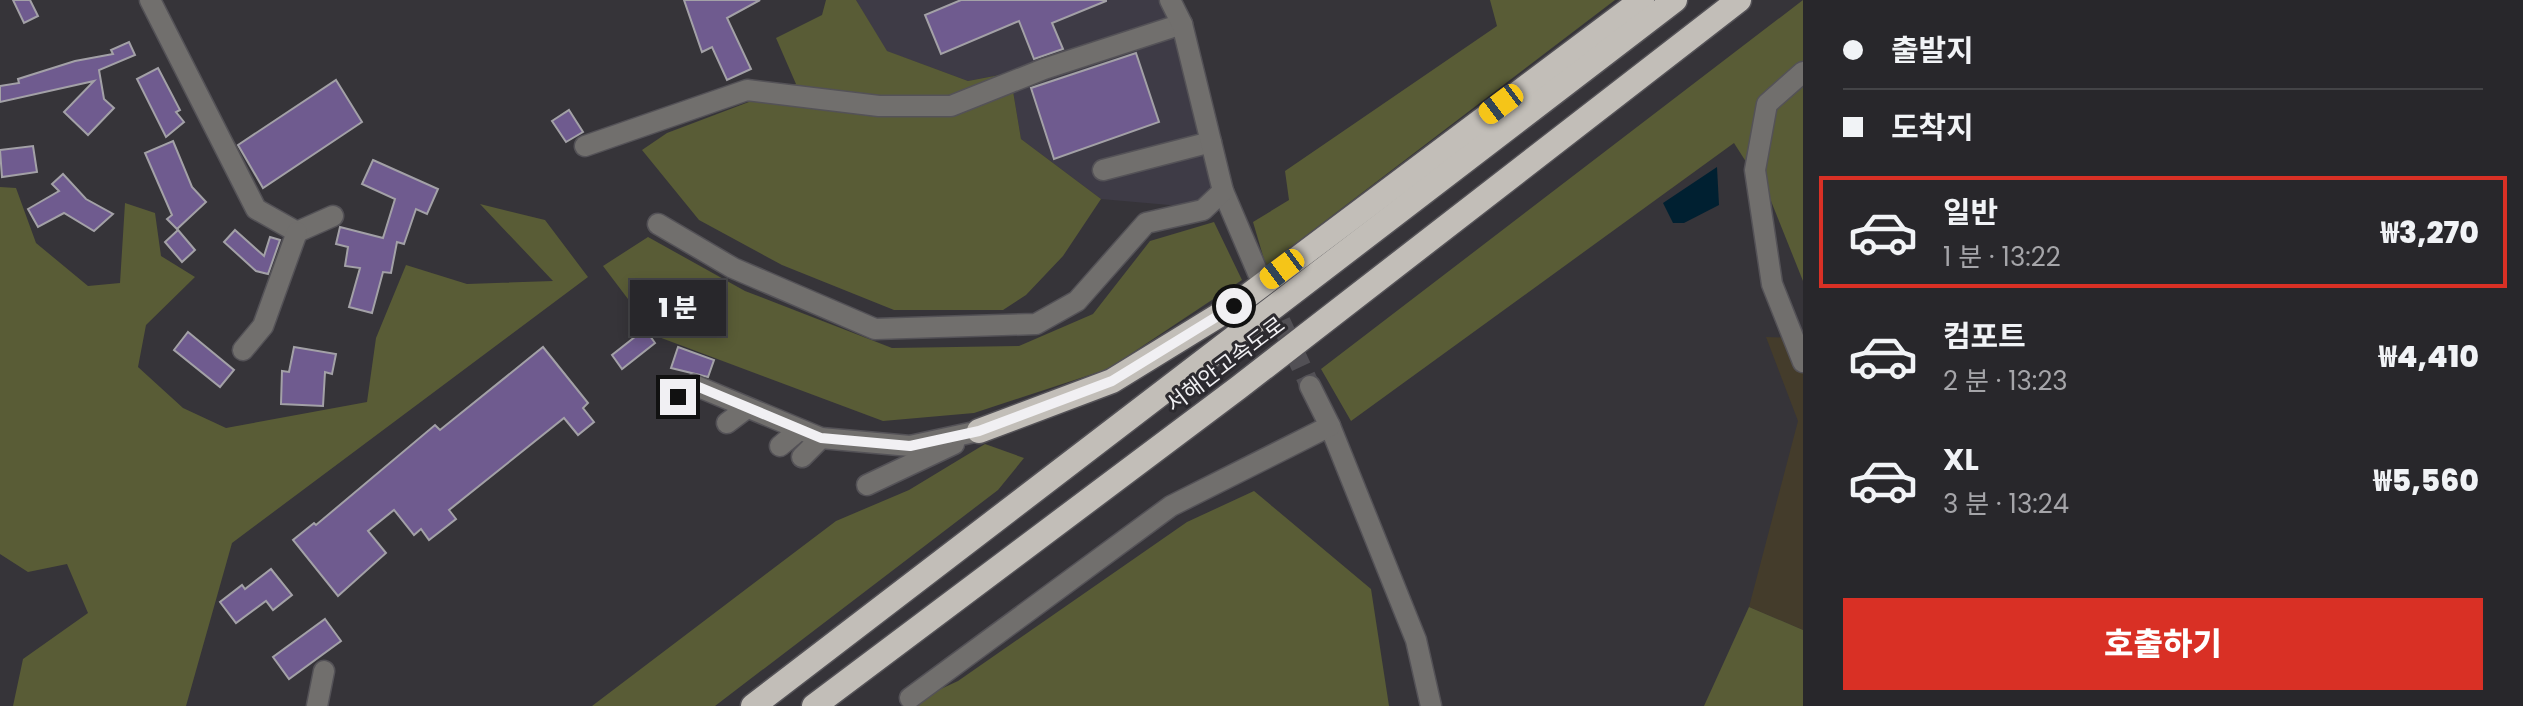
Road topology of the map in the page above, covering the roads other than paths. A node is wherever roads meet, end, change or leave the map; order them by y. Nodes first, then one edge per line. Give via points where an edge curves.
1 (150, 0) edge
2 (1170, 0) edge
3 (1642, 0) edge
4 (1675, 0) edge
5 (1739, 0) edge
6 (1182, 24) junction
7 (1803, 72) edge
8 (1211, 142) junction
9 (585, 146) dead end
10 (1103, 170) dead end
11 (1223, 191) junction
12 (333, 216) dead end
13 (658, 224) dead end
14 (297, 232) junction
15 (1258, 273) tunnel mouth
16 (243, 350) dead end
17 (1803, 362) edge
18 (1310, 386) tunnel mouth
19 (678, 397) dead end
20 (747, 408) junction
21 (727, 423) dead end
22 (1330, 426) junction
23 (798, 431) junction
24 (979, 431) junction
25 (821, 438) junction
26 (780, 446) dead end
27 (802, 457) dead end
28 (867, 485) dead end
29 (324, 671) dead end
30 (910, 698) dead end
31 (317, 706) edge
32 (753, 706) edge
33 (814, 706) edge
34 (1431, 706) edge

1 - 14 street via 256,209
2 - 6 street
3 - 24 highway via 1234,306 1112,381
4 - 32 highway, 서해안고속도로
5 - 33 highway, 서해안고속도로 via 1238,388
6 - 8 street
6 - 9 street via 951,106 879,106 747,90
7 - 17 street via 1767,104 1755,170 1772,284
8 - 10 street
8 - 11 street
11 - 13 street via 1203,210 1146,223 1077,301 1036,324 875,329 733,268
11 - 15 street
12 - 14 street
14 - 16 street via 263,326
18 - 22 street
19 - 20 street via 694,385
20 - 21 street
20 - 23 street
22 - 30 street via 1171,506
22 - 34 street via 1416,640
23 - 25 street
23 - 26 street
24 - 25 street via 910,446
24 - 28 street
25 - 27 street
29 - 31 street

